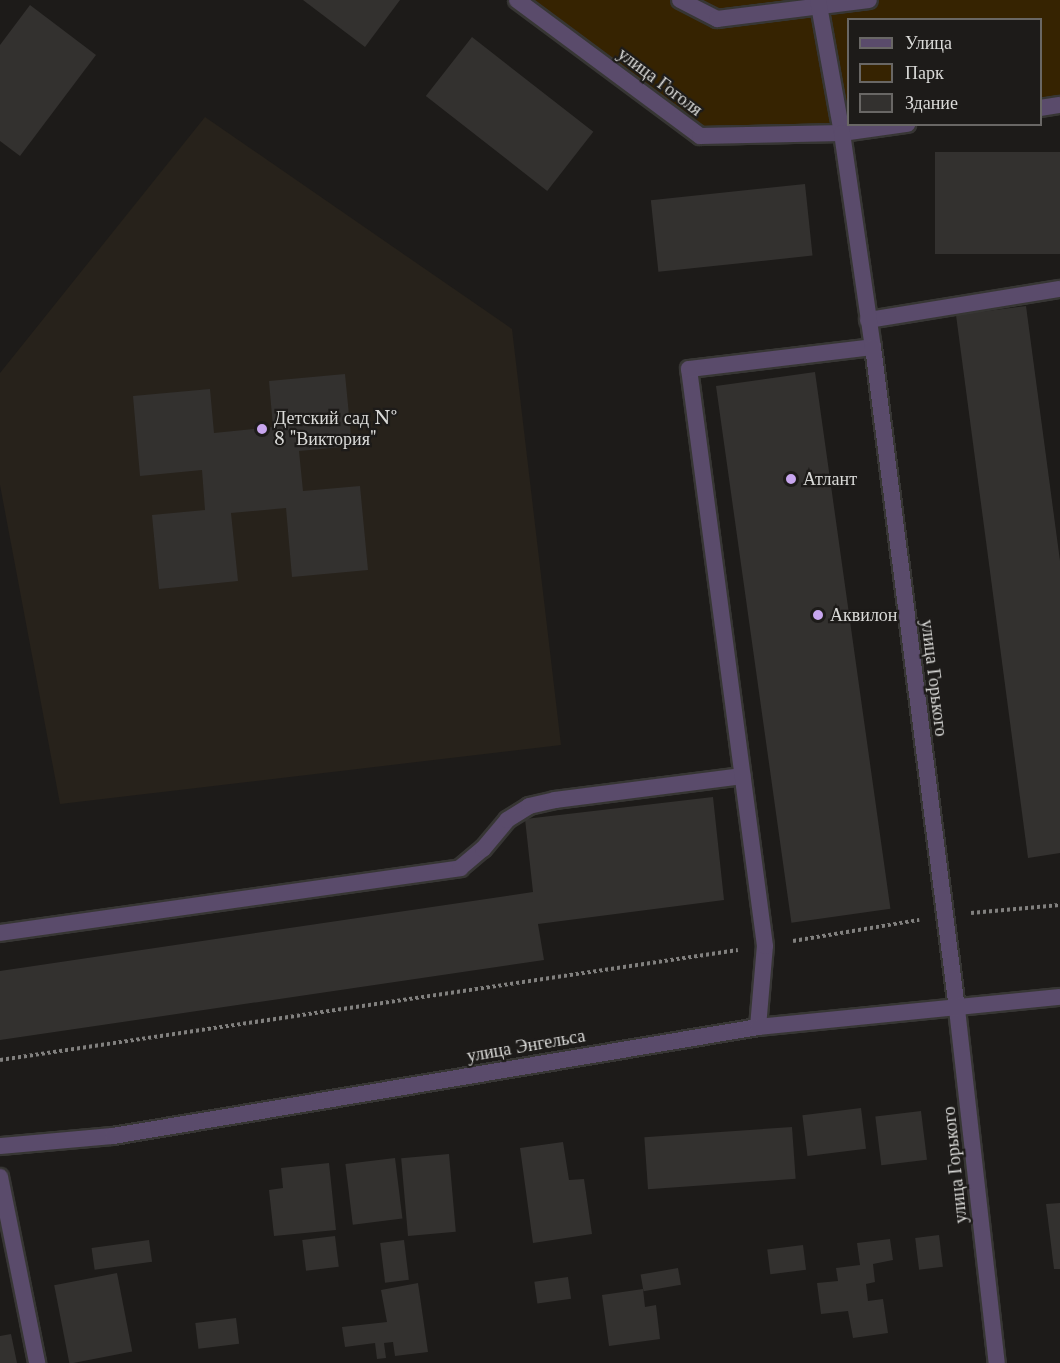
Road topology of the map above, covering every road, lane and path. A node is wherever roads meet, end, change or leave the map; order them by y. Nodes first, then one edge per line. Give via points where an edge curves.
1 (517, 0) edge
2 (680, 0) edge
3 (868, 0) edge
4 (819, 4) edge
5 (1060, 105) edge
6 (1042, 108) edge
7 (893, 126) edge
8 (842, 133) junction
9 (1060, 289) edge
10 (868, 320) junction
11 (873, 347) junction
12 (742, 776) junction
13 (1060, 905) edge
14 (945, 916) junction
15 (0, 933) edge
16 (765, 946) junction
17 (1060, 997) edge
18 (957, 1009) junction
19 (758, 1026) junction
20 (0, 1060) edge
21 (0, 1146) edge
22 (0, 1177) edge
23 (37, 1363) edge
24 (997, 1363) edge

1 - 8 street, улица Гоголя via 700,136
2 - 4 street via 717,20
3 - 4 street
4 - 8 street, улица Горького
5 - 6 street
7 - 8 street, улица Гоголя
8 - 10 street, улица Горького
9 - 10 street
10 - 11 street, улица Горького
11 - 12 street via 689,369
11 - 14 street, улица Горького
12 - 15 street via 529,806 507,820 483,849 460,868
12 - 16 street
13 - 14 path
14 - 16 path
14 - 18 street, улица Горького
16 - 19 street
16 - 20 path
17 - 18 street, улица Энгельса
18 - 19 street, улица Энгельса
18 - 24 street, улица Горького
19 - 21 street, улица Энгельса via 113,1136
22 - 23 street

